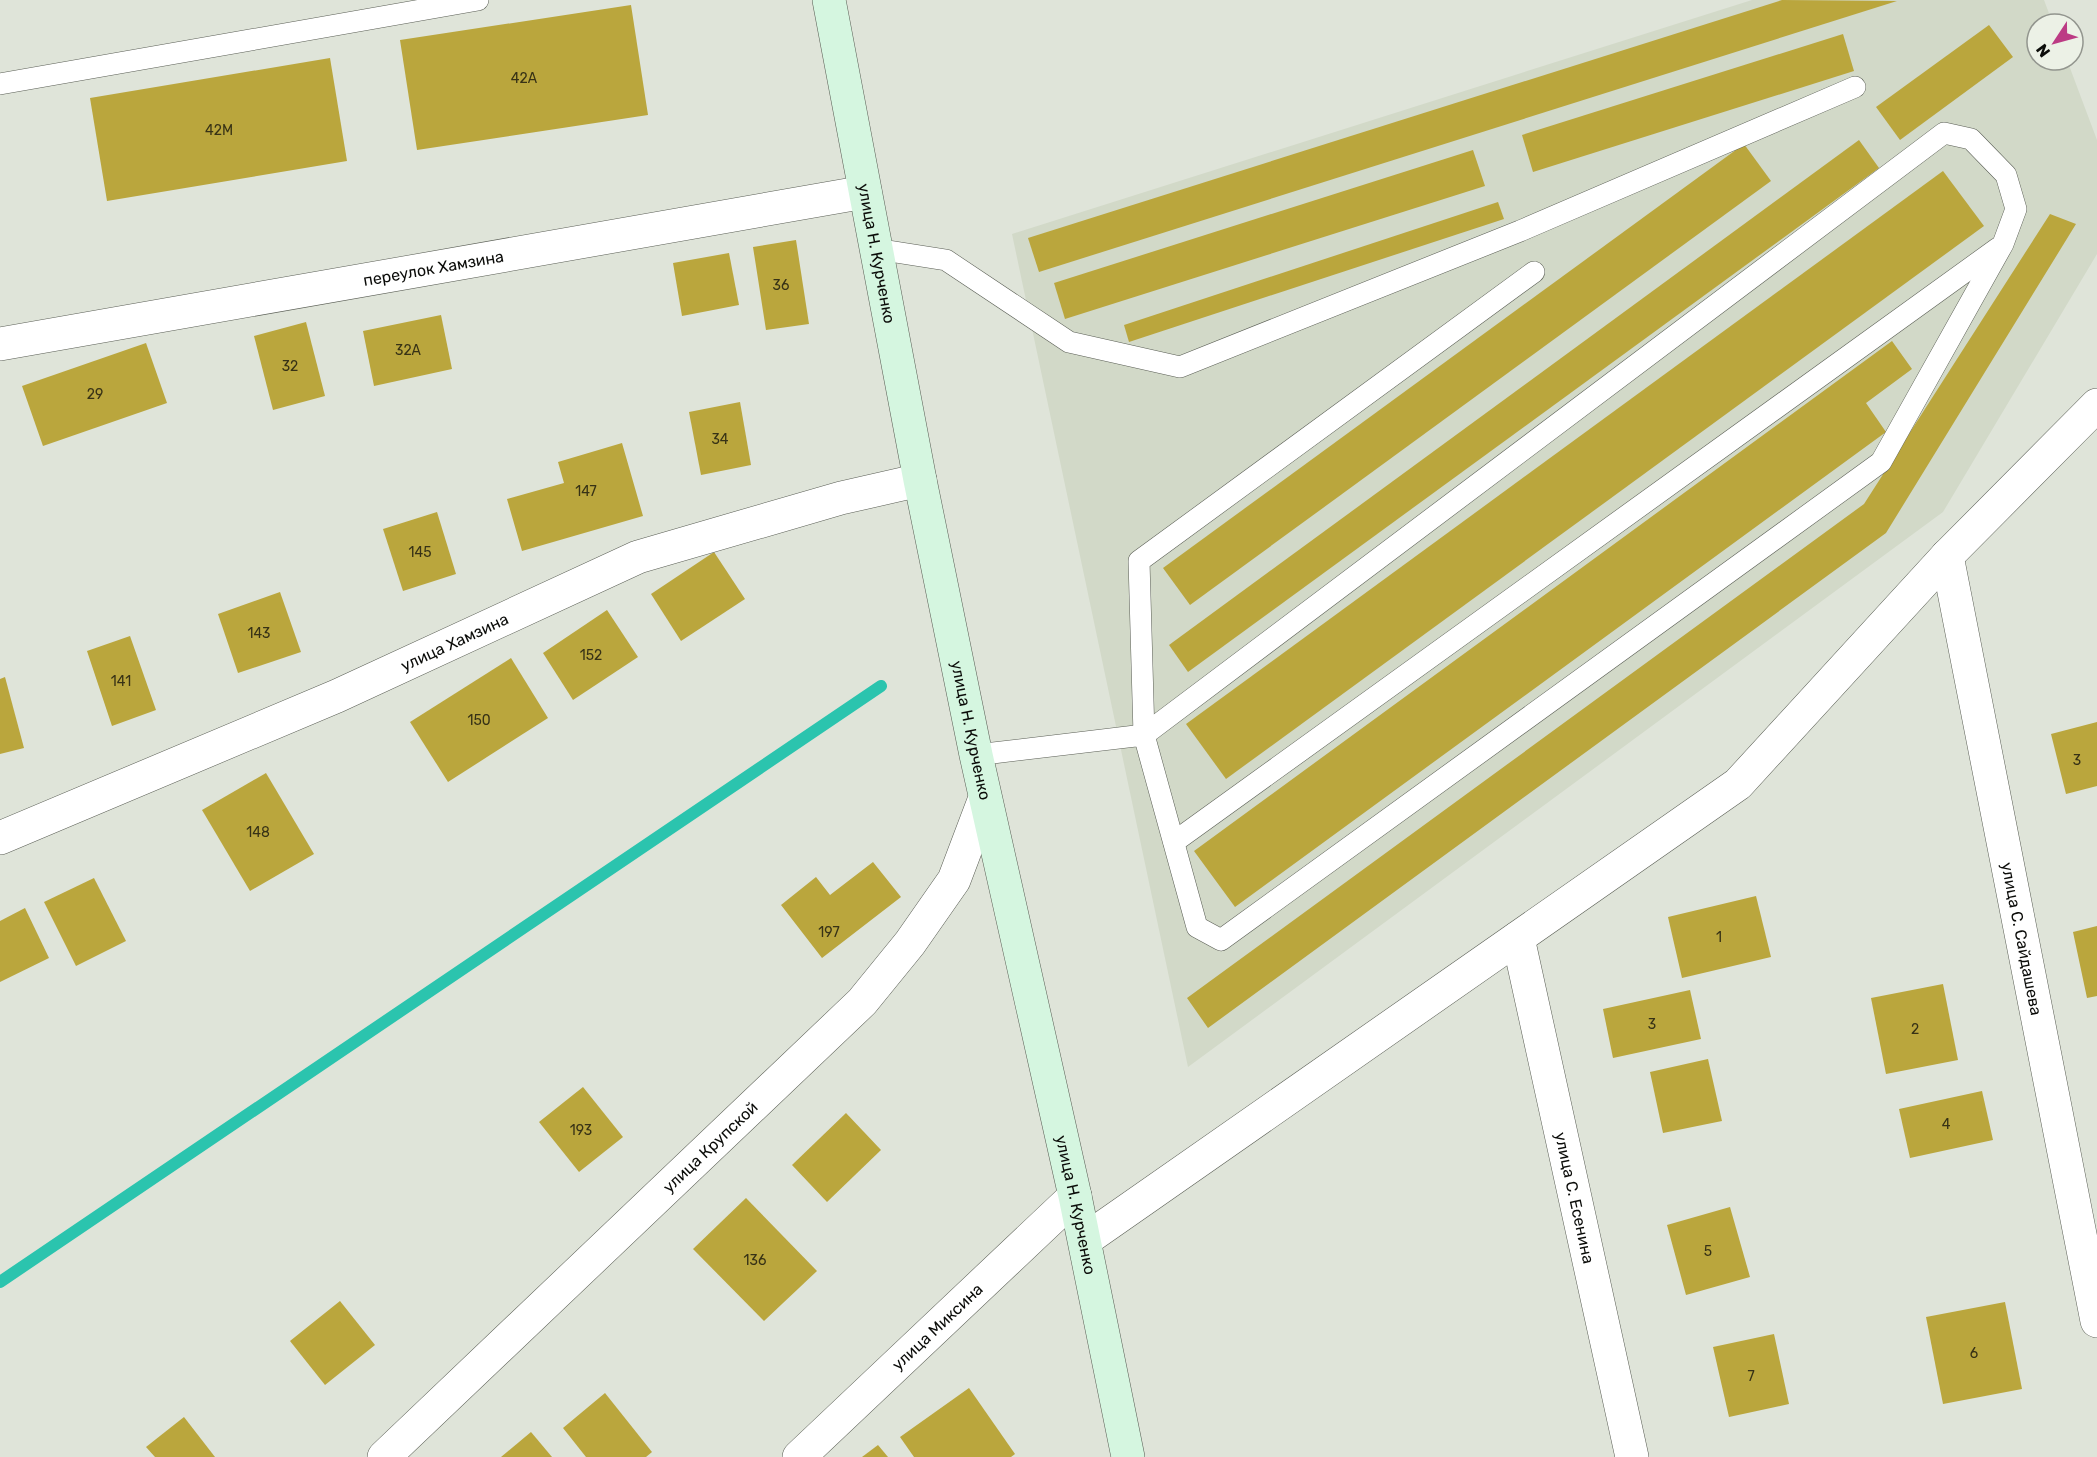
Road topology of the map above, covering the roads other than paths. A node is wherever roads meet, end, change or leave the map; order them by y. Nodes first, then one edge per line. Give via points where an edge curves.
1 (478, 0) edge
2 (829, 0) edge
3 (0, 84) edge
4 (1855, 87) dead end
5 (865, 192) junction
6 (2003, 244) junction
7 (876, 249) junction
8 (1534, 272) dead end
9 (0, 344) edge
10 (2097, 405) edge
11 (920, 480) junction
12 (1947, 556) junction
13 (1144, 735) junction
14 (976, 755) junction
15 (985, 798) junction
16 (0, 838) edge
17 (1174, 842) junction
18 (1518, 938) junction
19 (1075, 1196) junction
20 (1084, 1240) junction
21 (2097, 1321) edge
22 (384, 1457) edge
23 (799, 1457) edge
24 (1128, 1457) edge
25 (1632, 1457) edge

1 - 3 lane
2 - 5 main road, улица Н. Курченко
4 - 7 lane via 1520,231 1180,367 1069,342 946,260
5 - 7 main road, улица Н. Курченко
5 - 9 street, переулок Хамзина
6 - 13 lane via 2016,209 2006,175 1971,139 1944,133
6 - 17 lane
6 - 17 lane via 1881,462 1221,940 1197,927
7 - 11 main road, улица Н. Курченко
8 - 13 lane via 1139,561
10 - 12 street
11 - 14 main road, улица Н. Курченко
11 - 16 street, улица Хамзина via 841,498 638,557 338,696
12 - 18 street via 1738,784
12 - 21 street, улица С. Сайдашева
13 - 14 lane
13 - 17 lane
14 - 15 main road, улица Н. Курченко
15 - 19 main road, улица Н. Курченко
15 - 22 street, улица Крупской via 954,880 862,1002
18 - 20 street
18 - 25 street, улица С. Есенина
19 - 20 main road, улица Н. Курченко
19 - 23 street, улица Миксина
20 - 24 main road, улица Н. Курченко

